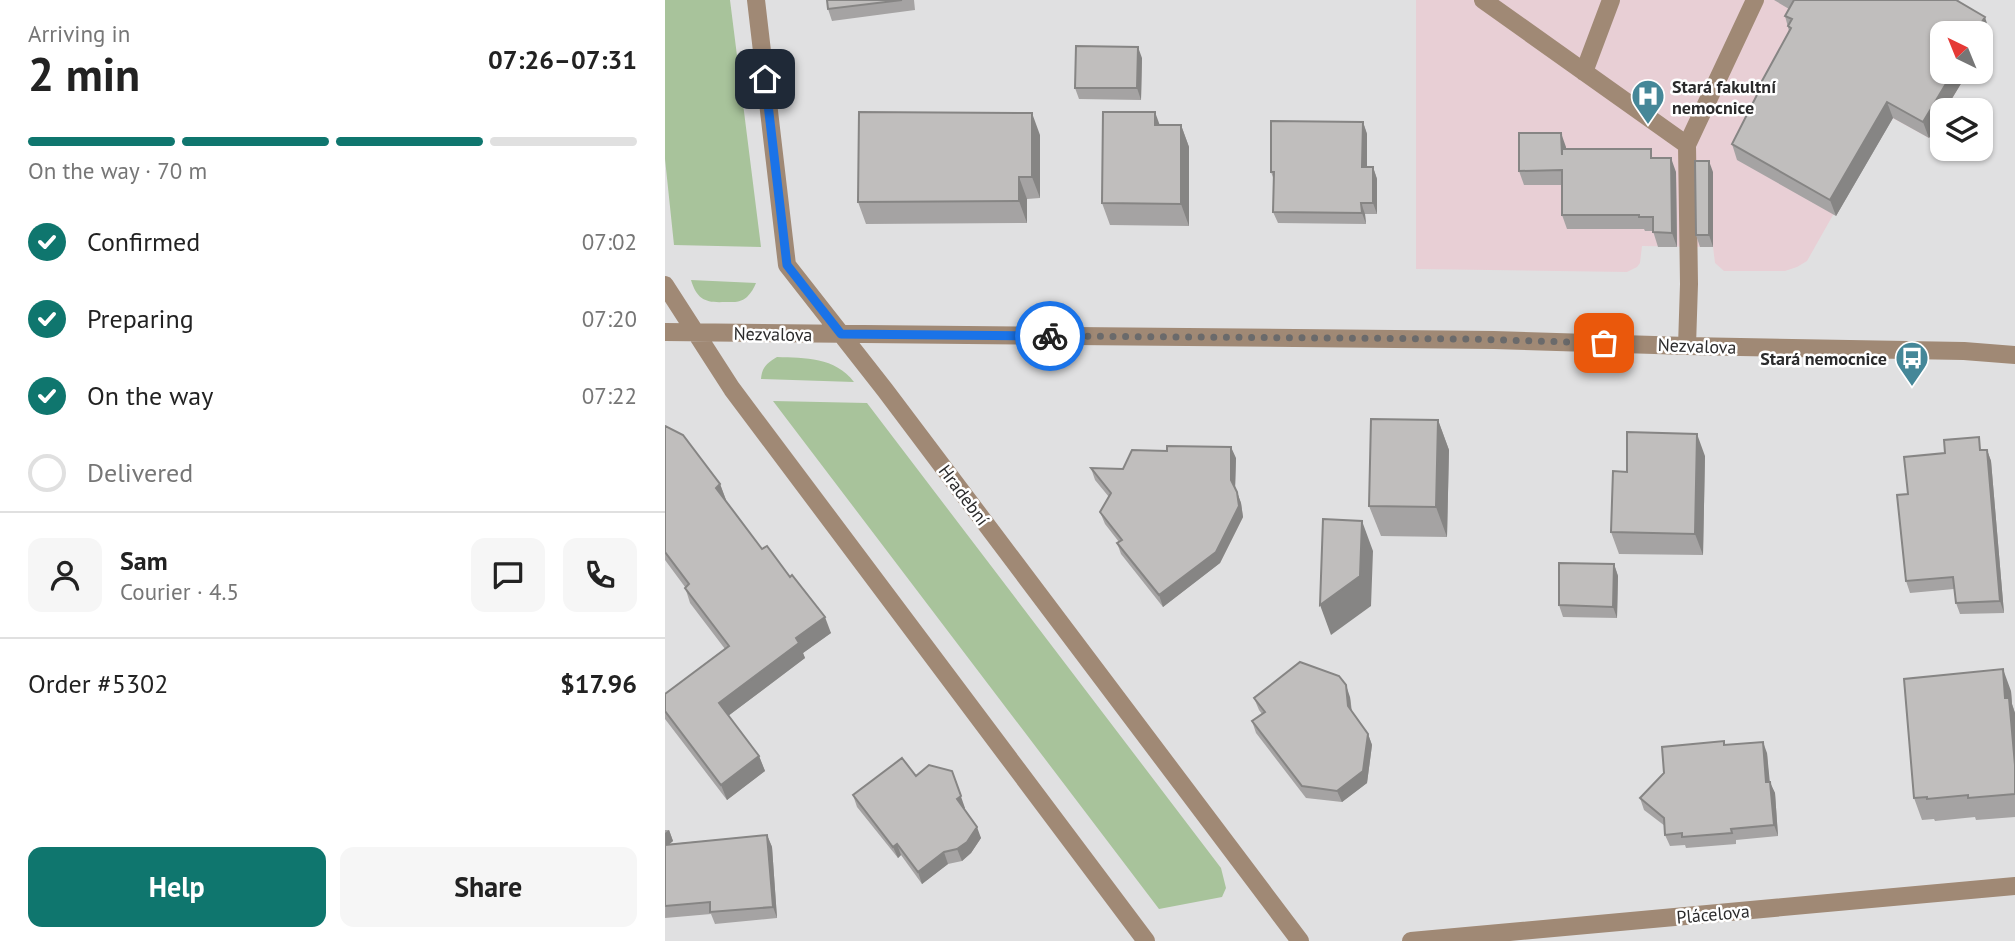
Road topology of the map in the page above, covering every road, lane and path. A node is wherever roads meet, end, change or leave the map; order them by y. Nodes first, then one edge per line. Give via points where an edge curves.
1 (755, 0) edge
2 (1483, 0) edge
3 (1611, 0) edge
4 (1755, 0) edge
5 (1584, 72) junction
6 (1687, 145) junction
7 (665, 285) edge
8 (665, 332) edge
9 (696, 333) junction
10 (841, 334) junction
11 (1687, 346) junction
12 (2015, 355) edge
13 (2015, 886) edge
14 (1146, 941) edge
15 (1300, 941) edge
16 (1411, 941) edge

1 - 10 street, Hradební via 787,265
2 - 5 street
3 - 5 street
4 - 6 street
5 - 6 street
6 - 11 street
7 - 9 street
8 - 9 street, Nezvalova
9 - 10 street, Nezvalova
9 - 14 street via 732,389
10 - 11 street, Nezvalova
10 - 15 street, Hradební
11 - 12 street, Nezvalova
13 - 16 street, Plácelova

